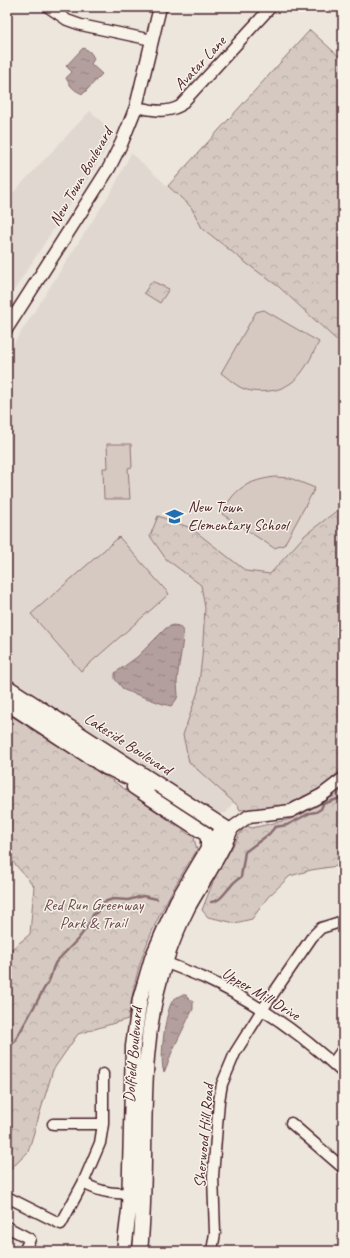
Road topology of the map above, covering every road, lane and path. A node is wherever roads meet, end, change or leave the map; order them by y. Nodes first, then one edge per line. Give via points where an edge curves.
1 (48, 7) edge
2 (160, 7) edge
3 (271, 7) edge
4 (152, 40) junction
5 (136, 107) junction
6 (7, 328) edge
7 (7, 687) edge
8 (7, 703) edge
9 (99, 763) junction
10 (343, 779) edge
11 (227, 834) junction
12 (208, 849) junction
13 (343, 921) edge
14 (158, 960) junction
15 (262, 1010) junction
16 (343, 1048) edge
17 (333, 1063) junction
18 (343, 1073) edge
19 (103, 1074) dead end
20 (291, 1122) dead end
21 (53, 1124) dead end
22 (102, 1124) junction
23 (343, 1168) edge
24 (83, 1183) junction
25 (137, 1193) junction
26 (7, 1197) edge
27 (7, 1227) edge
28 (24, 1251) edge
29 (124, 1251) edge
30 (140, 1251) edge
31 (212, 1251) edge

1 - 4 street via 67,20 81,25
2 - 4 street, New Town Boulevard
3 - 5 street, Avatar Lane via 180,106 173,110 158,112
4 - 5 street, New Town Boulevard
5 - 6 street, New Town Boulevard via 109,168
7 - 11 main road, Lakeside Boulevard
8 - 9 main road, Lakeside Boulevard
9 - 11 main road via 139,782
9 - 12 main road, Lakeside Boulevard via 206,834
10 - 11 street via 303,806 249,816
11 - 12 main road, Dolfield Boulevard
11 - 14 main road, Dolfield Boulevard via 223,848 187,908 176,934
12 - 14 main road, Dolfield Boulevard via 177,901
13 - 15 street, Sherwood Hill Road via 316,932
14 - 15 street, Upper Mill Drive via 204,978
14 - 25 main road, Dolfield Boulevard via 148,1039 144,1129
15 - 17 street, Upper Mill Drive
15 - 31 street, Sherwood Hill Road via 235,1053 222,1084 213,1176 215,1233
16 - 17 street
17 - 18 street, Upper Mill Drive
19 - 22 street
20 - 23 street
21 - 22 street
22 - 24 street via 100,1143
24 - 25 street via 100,1191
24 - 26 street via 60,1224
25 - 29 main road, Dolfield Boulevard
25 - 30 main road, Dolfield Boulevard via 143,1224
27 - 28 street via 30,1239

